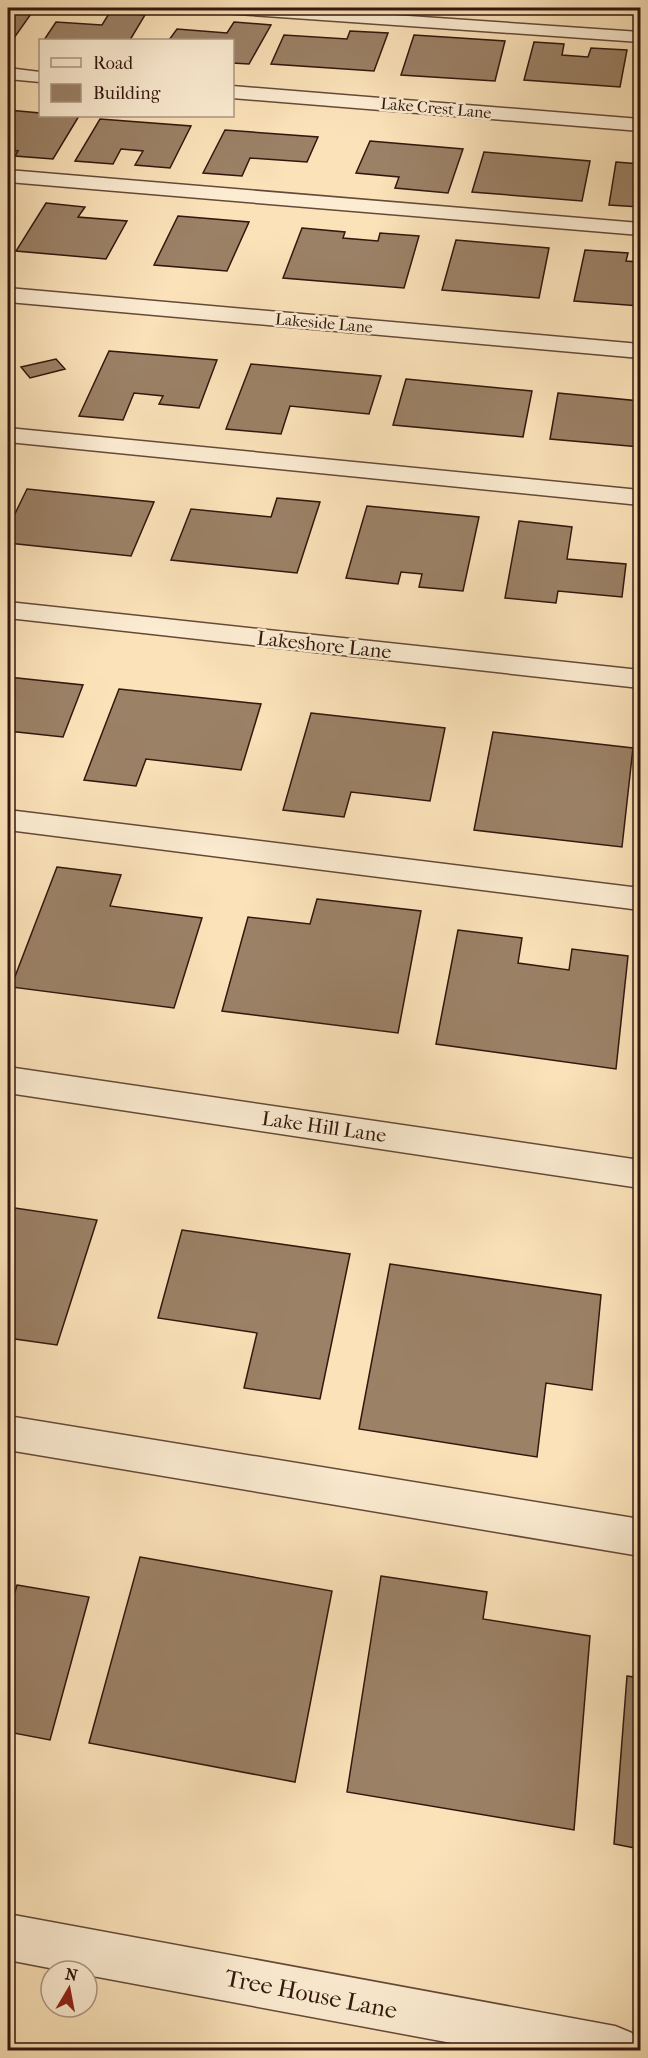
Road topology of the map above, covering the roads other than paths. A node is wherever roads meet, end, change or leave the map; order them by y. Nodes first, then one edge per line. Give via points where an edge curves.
1 (223, 8) edge
2 (640, 37) edge
3 (8, 74) edge
4 (39, 77) edge
5 (234, 92) edge
6 (640, 125) edge
7 (8, 176) edge
8 (640, 229) edge
9 (8, 295) edge
10 (640, 351) edge
11 (8, 435) edge
12 (640, 498) edge
13 (8, 610) edge
14 (640, 679) edge
15 (8, 820) edge
16 (640, 899) edge
17 (8, 1080) edge
18 (640, 1174) edge
19 (8, 1433) edge
20 (640, 1538) edge
21 (8, 1937) edge
22 (615, 2050) edge

1 - 2 street
3 - 4 street
5 - 6 street, Lake Crest Lane
7 - 8 street
9 - 10 street, Lakeside Lane
11 - 12 street
13 - 14 street, Lakeshore Lane
15 - 16 street
17 - 18 street, Lake Hill Lane
19 - 20 street
21 - 22 street, Tree House Lane

